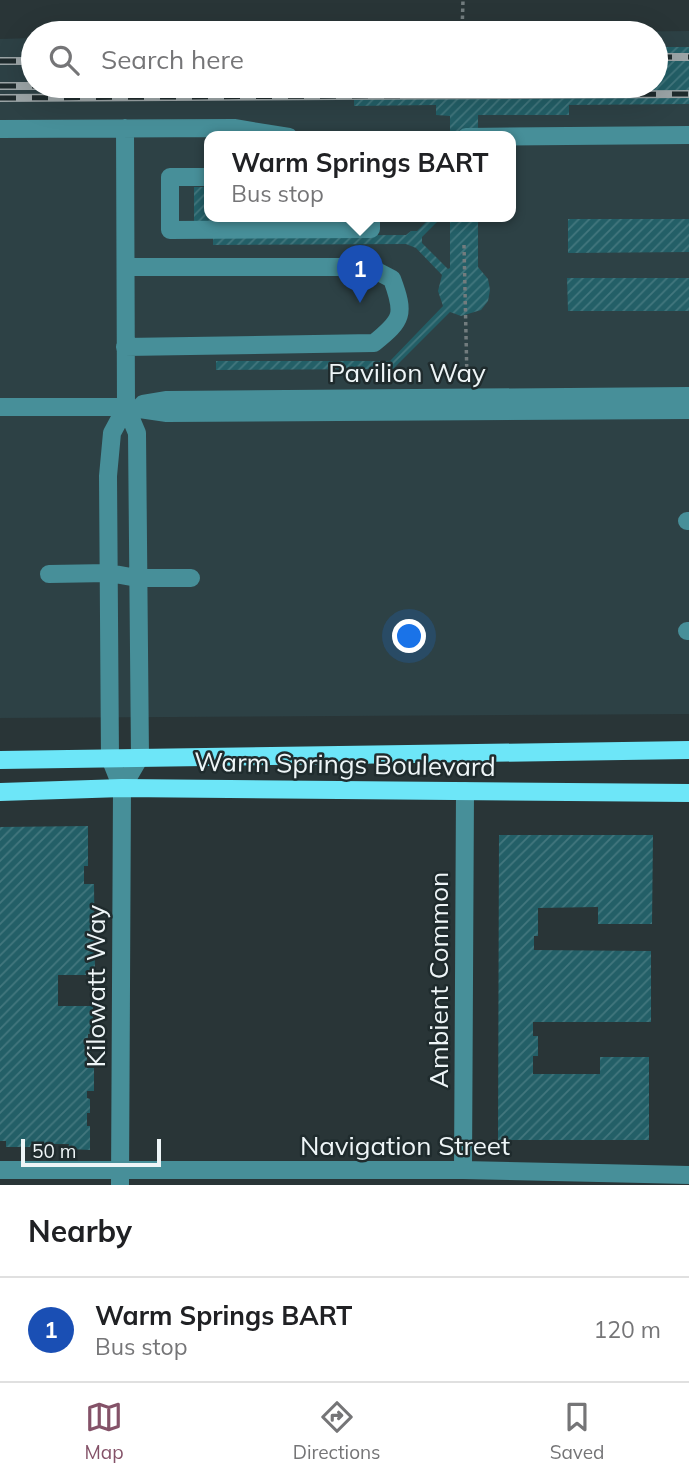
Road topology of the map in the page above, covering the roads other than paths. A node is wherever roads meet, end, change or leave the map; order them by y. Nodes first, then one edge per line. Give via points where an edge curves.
1 (125, 128) junction
2 (0, 129) edge
3 (252, 131) edge
4 (689, 135) edge
5 (516, 137) edge
6 (204, 177) edge
7 (371, 222) edge
8 (126, 267) junction
9 (125, 347) junction
10 (689, 396) edge
11 (0, 407) edge
12 (126, 407) junction
13 (689, 410) edge
14 (109, 573) junction
15 (49, 574) dead end
16 (137, 578) junction
17 (191, 578) dead end
18 (689, 750) edge
19 (140, 757) junction
20 (110, 758) junction
21 (0, 760) edge
22 (122, 788) junction
23 (465, 791) junction
24 (0, 792) edge
25 (689, 793) edge
26 (0, 1170) edge
27 (470, 1175) edge
28 (689, 1175) edge
29 (120, 1178) edge
30 (205, 1178) edge

1 - 2 street
1 - 3 street
1 - 8 street
4 - 5 street
6 - 7 street via 170,177 170,230 371,229
8 - 9 street
8 - 9 street via 369,267 392,279 401,303 395,326 374,343
9 - 12 street
10 - 12 street, Pavilion Way via 167,400
11 - 12 street, Pavilion Way
12 - 13 street, Pavilion Way via 167,413
12 - 14 street via 112,433
12 - 16 street via 137,433
14 - 15 street
14 - 16 street
14 - 20 street
16 - 17 street
16 - 19 street
18 - 19 main road, Warm Springs Boulevard
19 - 20 main road, Warm Springs Boulevard
19 - 22 street
20 - 21 main road, Warm Springs Boulevard
20 - 22 street
22 - 23 main road, Warm Springs Boulevard
22 - 24 main road, Warm Springs Boulevard
22 - 29 street, Kilowatt Way
23 - 25 main road, Warm Springs Boulevard
23 - 27 street, Ambient Common
26 - 29 street, Navigation Street
27 - 28 street, Navigation Street
27 - 30 street, Navigation Street
29 - 30 street, Navigation Street

